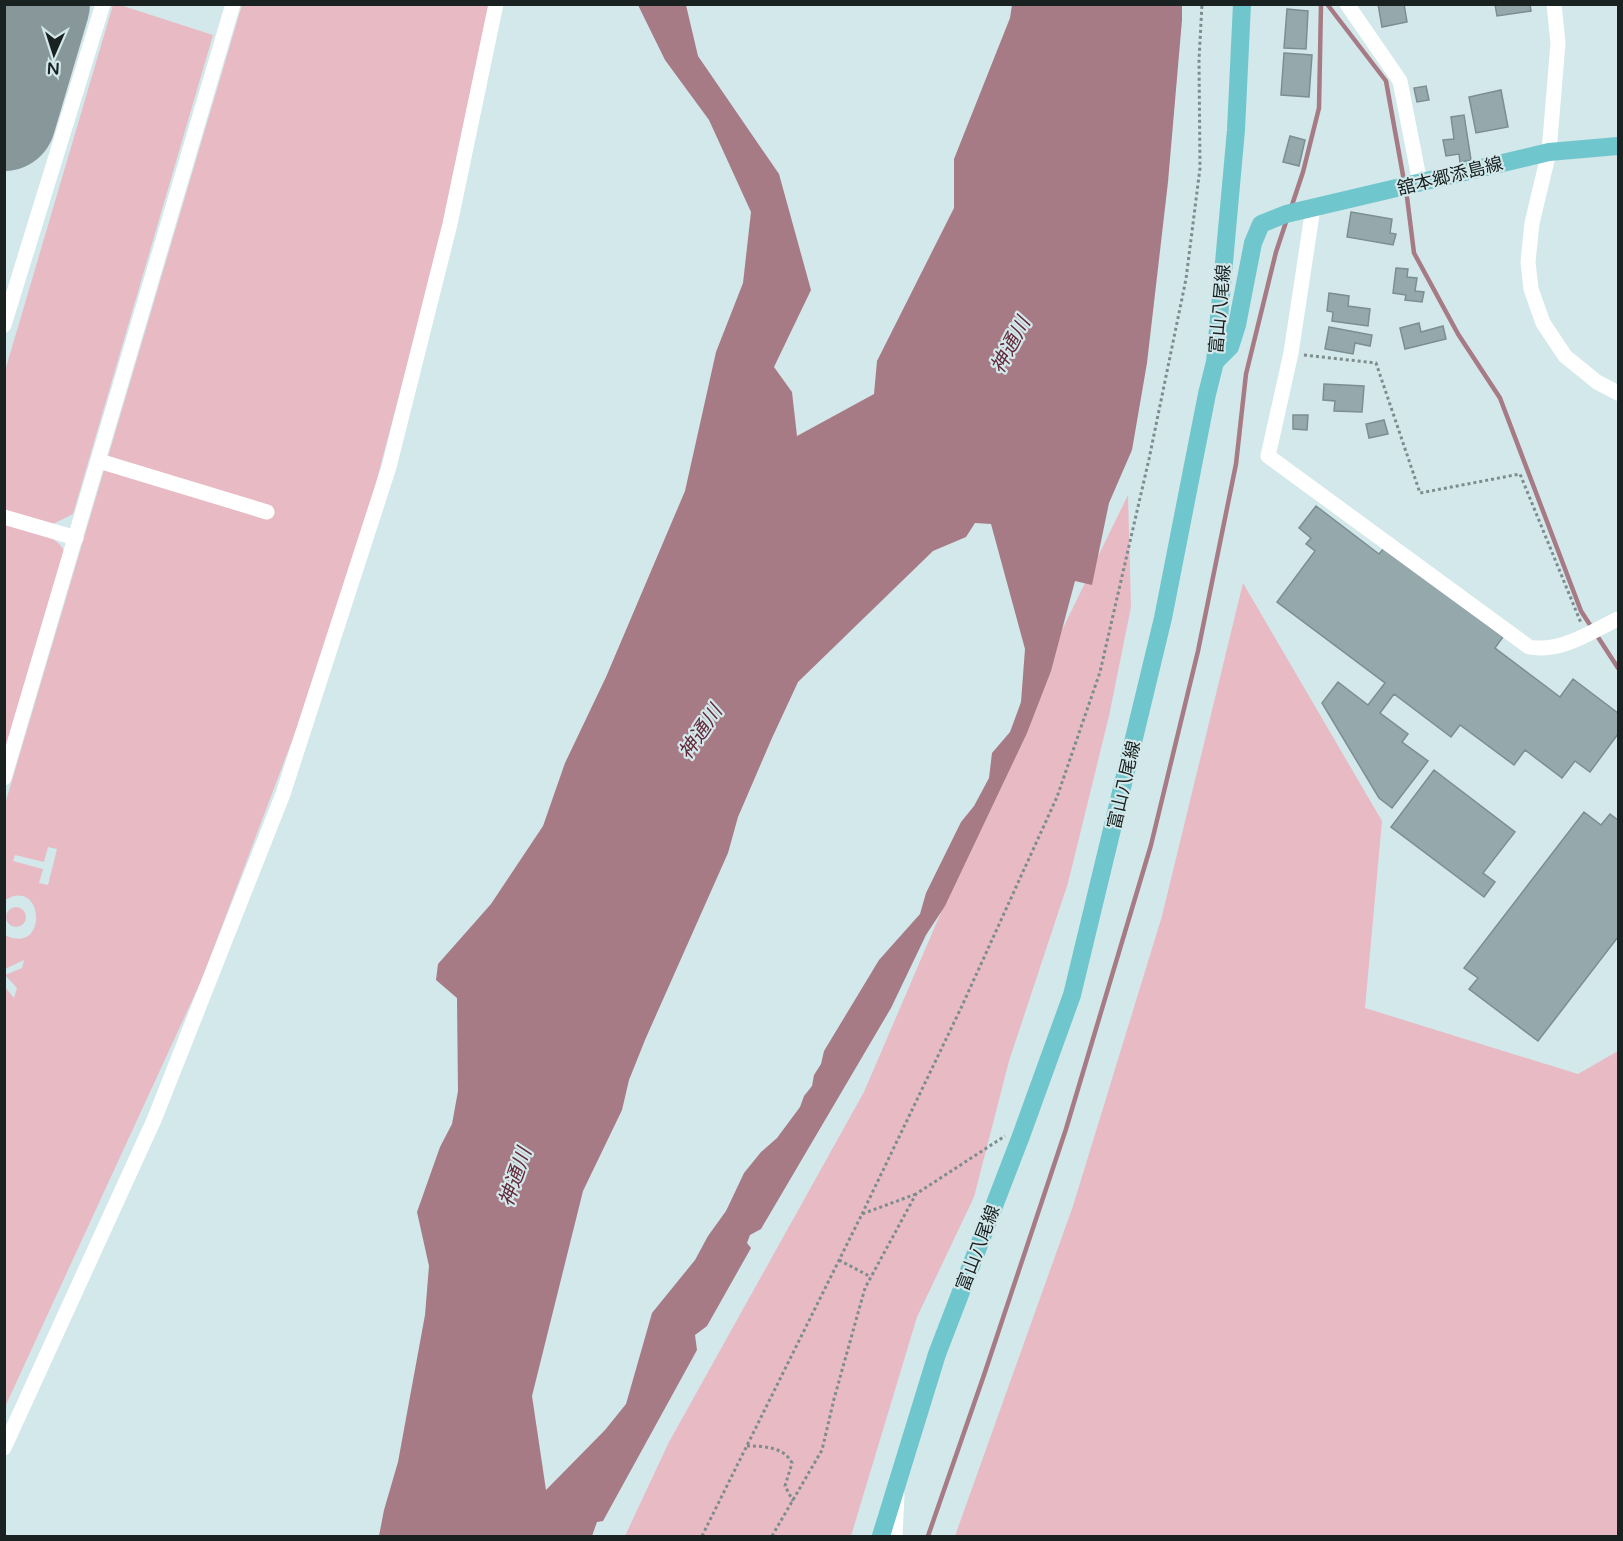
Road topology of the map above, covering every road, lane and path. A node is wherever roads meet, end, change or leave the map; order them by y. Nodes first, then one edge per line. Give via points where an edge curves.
1 (103, 4) edge
2 (233, 4) edge
3 (496, 4) edge
4 (1202, 4) edge
5 (1242, 4) edge
6 (1347, 4) edge
7 (1554, 4) edge
8 (1618, 146) edge
9 (1549, 152) junction
10 (1420, 183) junction
11 (1296, 212) junction
12 (4, 326) edge
13 (1291, 353) junction
14 (1215, 362) junction
15 (1618, 393) edge
16 (99, 461) junction
17 (267, 512) dead end
18 (4, 517) edge
19 (76, 538) junction
20 (1618, 619) edge
21 (1586, 634) junction
22 (4, 778) edge
23 (1021, 1136) junction
24 (916, 1194) junction
25 (862, 1214) junction
26 (839, 1260) junction
27 (871, 1277) junction
28 (747, 1446) junction
29 (4, 1448) edge
30 (897, 1487) junction
31 (793, 1501) junction
32 (702, 1536) edge
33 (772, 1536) edge
34 (881, 1536) edge
35 (895, 1536) edge

1 - 12 street
2 - 16 street
3 - 29 street via 450,224 389,467 283,794 154,1120
4 - 25 path via 1200,168 1186,279 1100,672 1057,797 962,1008
5 - 14 main road, 富山八尾線 via 1236,130
6 - 10 street via 1401,81
7 - 9 street via 1558,43
8 - 9 main road, 舘本郷添島線
9 - 10 main road, 舘本郷添島線
9 - 15 street via 1532,223 1528,262 1531,289 1543,323 1564,356
10 - 11 main road, 舘本郷添島線
11 - 13 street
11 - 14 main road, 舘本郷添島線 via 1261,224 1253,243 1230,347
13 - 21 street via 1269,456 1529,647 1559,647
13 - 21 path via 1376,363 1420,493 1520,474
14 - 23 main road, 富山八尾線 via 1163,618 1075,984
16 - 17 street
16 - 19 street
18 - 19 street
19 - 22 street
20 - 21 street
23 - 24 path via 1002,1136
23 - 30 main road, 富山八尾線 via 937,1354
24 - 25 path
24 - 27 path
25 - 26 path
26 - 27 path
26 - 28 path
27 - 31 path via 846,1354 822,1450
28 - 31 path via 769,1447 789,1457 792,1463 784,1486
28 - 32 path
30 - 34 main road, 富山八尾線
30 - 35 street
31 - 33 path

